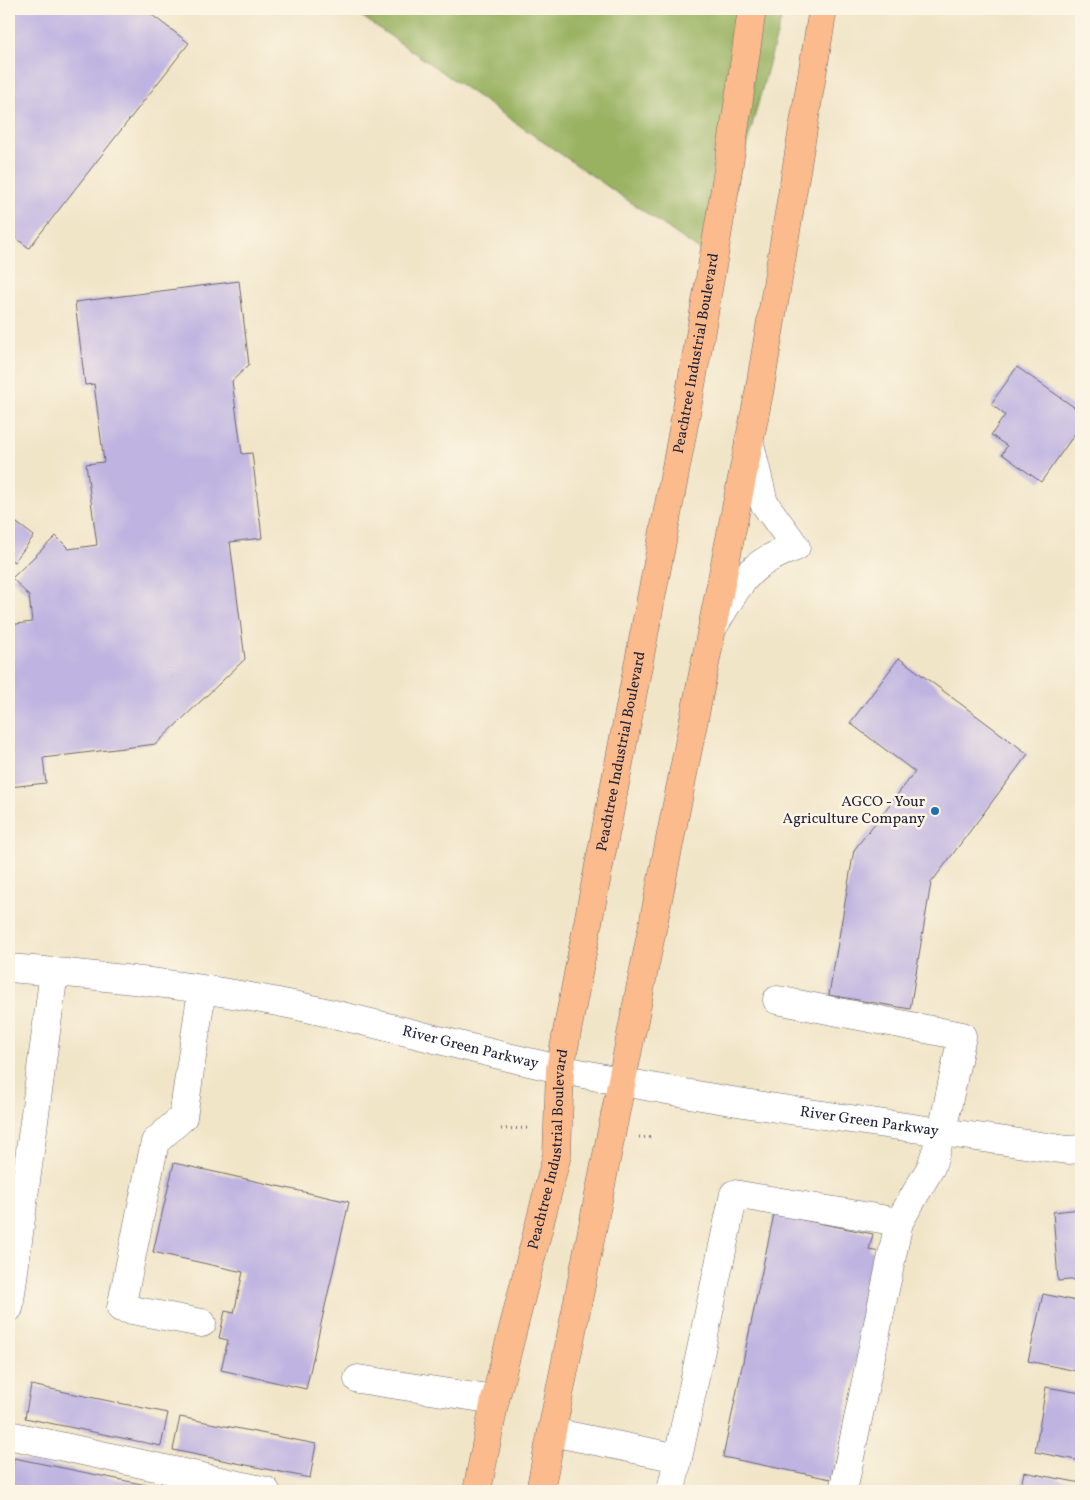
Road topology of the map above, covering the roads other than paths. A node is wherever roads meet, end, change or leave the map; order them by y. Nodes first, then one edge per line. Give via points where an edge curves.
1 (752, 9) edge
2 (823, 9) edge
3 (749, 440) junction
4 (712, 628) junction
5 (9, 968) edge
6 (54, 972) junction
7 (202, 990) junction
8 (777, 1000) dead end
9 (560, 1069) junction
10 (622, 1081) junction
11 (942, 1132) junction
12 (1081, 1149) edge
13 (899, 1222) junction
14 (9, 1308) edge
15 (202, 1323) dead end
16 (358, 1380) dead end
17 (495, 1400) junction
18 (552, 1432) junction
19 (9, 1435) edge
20 (678, 1458) junction
21 (266, 1491) edge
22 (477, 1491) edge
23 (540, 1491) edge
24 (671, 1491) edge
25 (843, 1491) edge

1 - 9 highway, Peachtree Industrial Boulevard via 676,464
2 - 3 highway
3 - 4 highway
3 - 4 street via 764,503 796,547 771,556 746,574
4 - 10 highway
5 - 6 street, River Green Parkway
6 - 7 street, River Green Parkway via 124,977
6 - 14 street
7 - 9 street, River Green Parkway via 296,1006
7 - 15 street via 183,1117 155,1142 121,1308
8 - 11 street via 962,1036
9 - 10 street, River Green Parkway
9 - 17 highway, Peachtree Industrial Boulevard via 557,1155
10 - 11 street, River Green Parkway
10 - 18 highway
11 - 12 street, River Green Parkway via 1067,1150
11 - 13 street via 931,1167
13 - 20 street via 734,1194
13 - 25 street
16 - 17 street
17 - 22 highway, Peachtree Industrial Boulevard
18 - 20 street
18 - 23 highway
19 - 21 street
20 - 24 street

